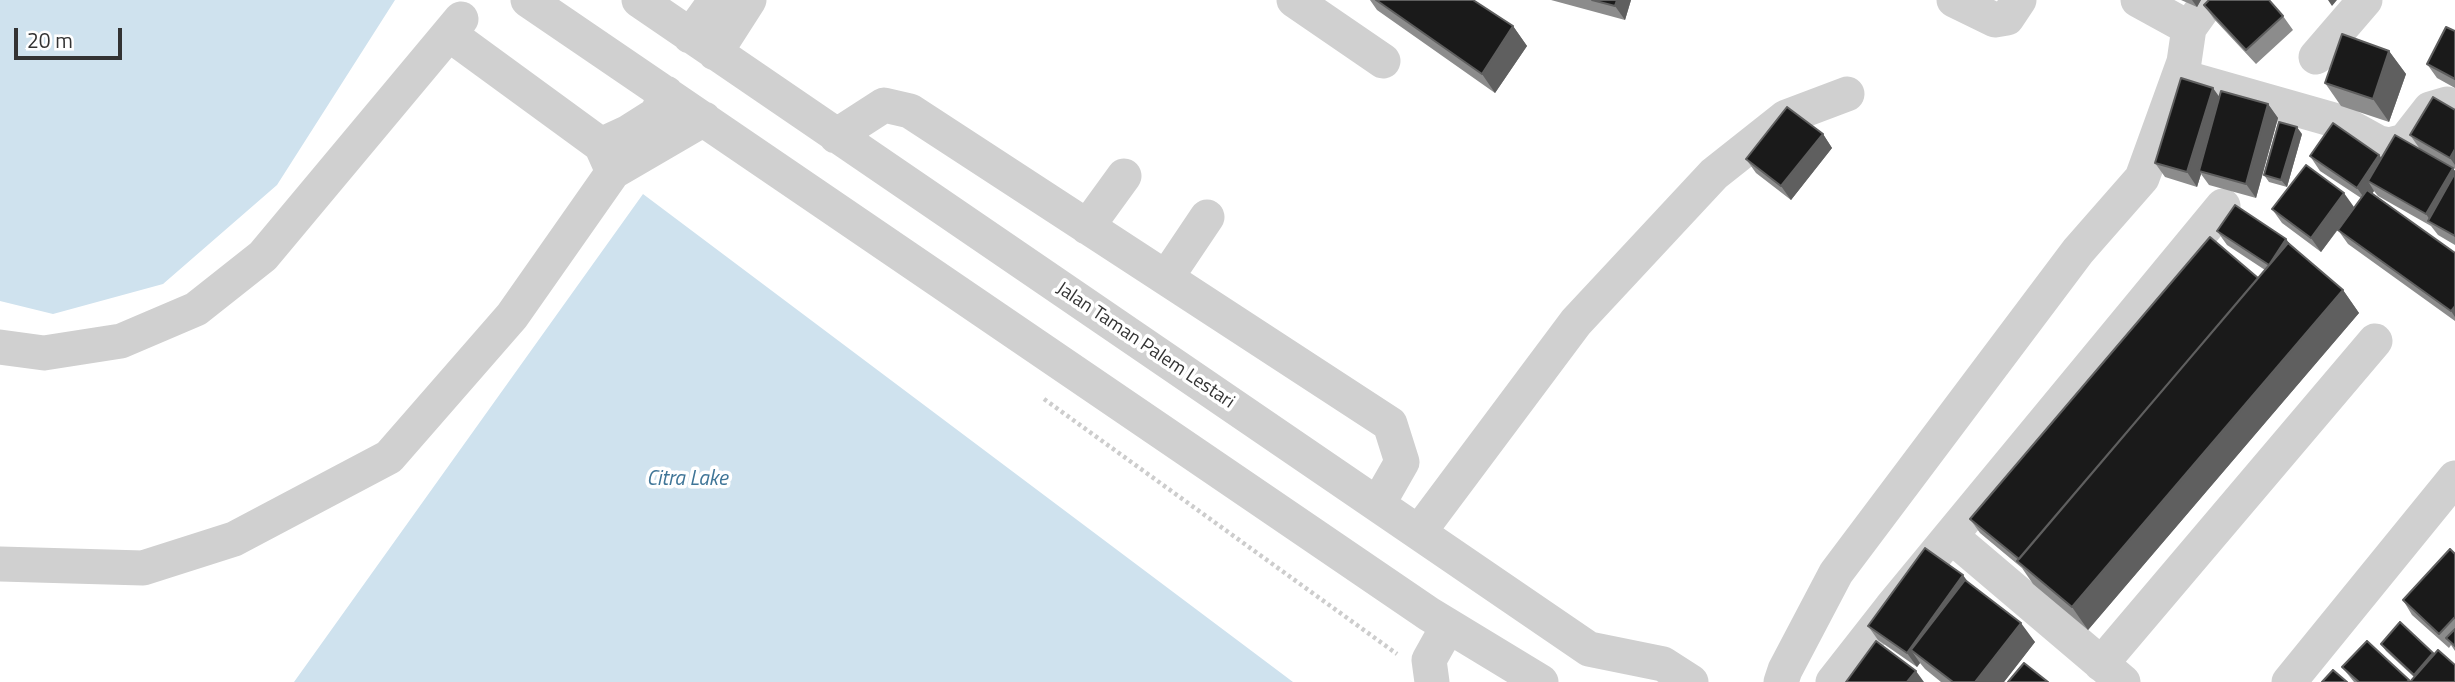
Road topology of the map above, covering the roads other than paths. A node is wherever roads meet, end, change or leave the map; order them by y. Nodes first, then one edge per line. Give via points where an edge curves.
1 (528, 0) edge
2 (639, 0) edge
3 (716, 0) edge
4 (749, 0) edge
5 (1294, 0) edge
6 (1954, 0) edge
7 (2019, 0) edge
8 (2138, 0) edge
9 (2365, 0) edge
10 (2199, 14) edge
11 (703, 44) junction
12 (2316, 57) dead end
13 (1383, 61) dead end
14 (2179, 76) junction
15 (666, 93) junction
16 (1847, 94) dead end
17 (2455, 107) edge
18 (704, 119) junction
19 (836, 136) junction
20 (607, 158) junction
21 (1124, 176) dead end
22 (2223, 206) dead end
23 (1207, 217) dead end
24 (1087, 227) junction
25 (1166, 278) junction
26 (2375, 341) dead end
27 (0, 347) edge
28 (2455, 478) edge
29 (1378, 504) junction
30 (1419, 531) junction
31 (1952, 537) junction
32 (0, 564) edge
33 (1448, 626) junction
34 (1677, 673) edge
35 (2112, 673) edge
36 (1431, 680) edge
37 (1541, 682) edge
38 (1781, 682) edge
39 (1833, 682) edge
40 (2289, 682) edge

1 - 15 street
2 - 11 street, Jalan Taman Palem Lestari
3 - 11 street
4 - 11 street
5 - 13 street
6 - 7 street via 1996,20 2007,18
8 - 10 street
9 - 12 street
10 - 14 street
11 - 19 street, Jalan Taman Palem Lestari
14 - 17 street via 2341,122 2389,145 2405,141 2430,109 2447,104
14 - 38 street via 2142,178 2078,251 1836,573
15 - 18 street
15 - 20 street via 657,114 626,133
16 - 30 street via 1786,117 1713,174 1576,322
18 - 20 street
18 - 33 street
19 - 24 street via 884,105 910,111
19 - 29 street, Jalan Taman Palem Lestari
20 - 27 street via 455,26 263,256 196,309 121,341 44,353
20 - 32 street via 512,316 389,457 234,539 143,568
21 - 24 street
22 - 31 street
23 - 25 street
24 - 25 street
25 - 29 street via 1390,424 1402,462
26 - 35 street
28 - 40 street
29 - 30 street, Jalan Taman Palem Lestari
30 - 34 street, Jalan Taman Palem Lestari via 1589,649
31 - 35 street
31 - 39 street
33 - 36 street via 1429,660
33 - 37 street

